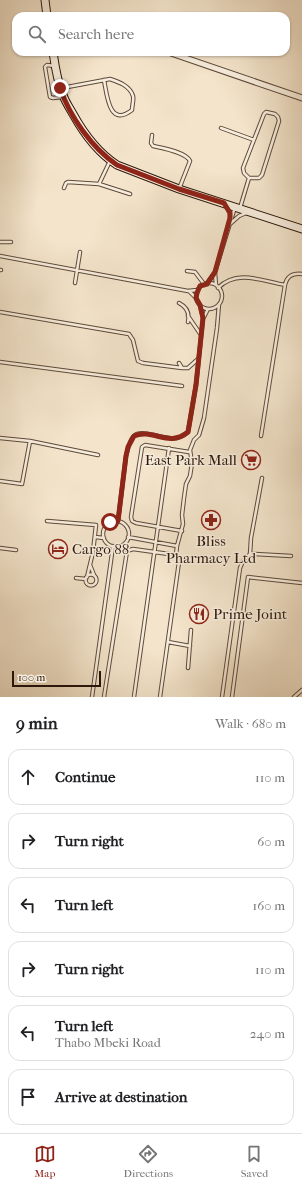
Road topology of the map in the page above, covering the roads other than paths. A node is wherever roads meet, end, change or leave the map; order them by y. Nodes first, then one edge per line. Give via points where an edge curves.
1 (45, 0) edge
2 (47, 12) edge
3 (54, 56) edge
4 (180, 56) edge
5 (55, 66) junction
6 (104, 80) junction
7 (60, 88) junction
8 (63, 97) junction
9 (302, 98) edge
10 (221, 128) dead end
11 (152, 135) dead end
12 (254, 140) junction
13 (110, 160) junction
14 (250, 178) junction
15 (99, 184) junction
16 (64, 188) dead end
17 (179, 189) junction
18 (130, 194) dead end
19 (224, 203) junction
20 (237, 208) junction
21 (250, 212) junction
22 (230, 224) junction
23 (302, 229) edge
24 (0, 242) edge
25 (11, 242) dead end
26 (80, 252) dead end
27 (0, 256) edge
28 (77, 270) junction
29 (187, 271) dead end
30 (215, 272) junction
31 (302, 274) edge
32 (75, 284) dead end
33 (205, 284) junction
34 (285, 285) junction
35 (217, 287) junction
36 (197, 290) junction
37 (188, 291) junction
38 (196, 298) junction
39 (179, 303) dead end
40 (219, 304) junction
41 (200, 305) junction
42 (208, 309) junction
43 (0, 312) edge
44 (188, 316) junction
45 (203, 318) junction
46 (188, 322) dead end
47 (202, 334) junction
48 (199, 359) junction
49 (0, 362) edge
50 (179, 363) dead end
51 (182, 368) junction
52 (182, 386) dead end
53 (260, 436) dead end
54 (0, 438) edge
55 (30, 441) junction
56 (169, 448) junction
57 (190, 452) junction
58 (98, 455) dead end
59 (262, 478) dead end
60 (0, 481) edge
61 (47, 521) dead end
62 (118, 521) junction
63 (158, 527) junction
64 (182, 531) junction
65 (95, 537) junction
66 (128, 537) junction
67 (104, 538) junction
68 (156, 542) junction
69 (113, 546) junction
70 (177, 546) junction
71 (0, 548) edge
72 (16, 550) dead end
73 (154, 552) junction
74 (250, 554) junction
75 (176, 555) junction
76 (291, 556) dead end
77 (90, 565) junction
78 (94, 576) junction
79 (76, 578) dead end
80 (86, 578) junction
81 (302, 583) edge
82 (191, 630) dead end
83 (168, 642) junction
84 (190, 646) junction
85 (188, 668) dead end
86 (302, 690) edge
87 (92, 697) edge
88 (104, 697) edge
89 (134, 697) edge
90 (160, 697) edge
91 (222, 697) edge
92 (232, 697) edge
93 (294, 697) edge

1 - 2 main road
3 - 5 main road
4 - 9 street
5 - 7 main road
5 - 8 lane via 45,67 50,96
6 - 6 lane via 110,79 127,86 133,97 132,110 118,115 112,112
6 - 7 lane
7 - 8 main road
8 - 13 main road via 94,146
10 - 12 lane
11 - 17 lane via 153,146 183,155 190,161
12 - 14 lane via 243,168 244,173
12 - 14 lane via 264,114 275,114 279,121 262,175 259,178
13 - 15 lane
13 - 17 main road
14 - 20 lane
15 - 16 lane via 68,182
15 - 18 lane
17 - 19 main road
19 - 20 main road
19 - 22 lane via 230,213
20 - 21 main road
20 - 22 lane
21 - 22 lane via 239,216
21 - 23 main road
22 - 30 lane
24 - 25 lane
26 - 28 lane
27 - 28 lane
28 - 32 lane
28 - 37 lane
29 - 33 lane via 195,272
30 - 33 lane
30 - 35 lane
31 - 34 lane via 292,274 287,278
33 - 35 lane
33 - 36 lane
34 - 35 lane via 244,276
34 - 53 lane
35 - 40 lane via 221,296
36 - 37 lane
36 - 38 lane
37 - 38 lane
38 - 41 lane
39 - 44 lane via 188,311
40 - 42 lane
40 - 57 lane via 204,418
41 - 42 lane
41 - 45 lane
42 - 45 lane
43 - 51 lane via 129,334 138,361
44 - 46 lane
44 - 47 lane
45 - 47 lane
47 - 48 lane
48 - 51 lane via 188,368
48 - 62 lane via 188,432 176,439 140,433 134,436 128,447
49 - 52 lane
50 - 51 lane
54 - 55 lane
55 - 58 lane
55 - 60 lane via 22,484
56 - 57 lane
56 - 63 lane
56 - 63 lane via 145,445 142,447 131,517 136,523
57 - 64 lane via 192,463 186,484
59 - 74 lane
61 - 65 lane via 96,525
62 - 66 lane via 126,525
62 - 67 lane via 110,522 106,526
63 - 64 lane
63 - 68 lane
64 - 70 lane
65 - 67 lane
65 - 77 lane
66 - 68 lane
66 - 69 lane via 124,544
67 - 69 lane
68 - 70 lane
68 - 73 lane
69 - 87 lane
70 - 75 lane
71 - 72 lane
73 - 75 lane
73 - 88 lane via 133,549 125,555
73 - 89 lane
74 - 76 lane
74 - 91 lane via 240,568
75 - 83 lane via 179,562
77 - 78 lane
77 - 80 lane
78 - 80 lane
78 - 80 lane via 94,585 88,585
79 - 80 lane
81 - 92 lane via 248,577
82 - 84 lane
83 - 84 lane
83 - 90 lane
84 - 85 lane
86 - 93 lane

